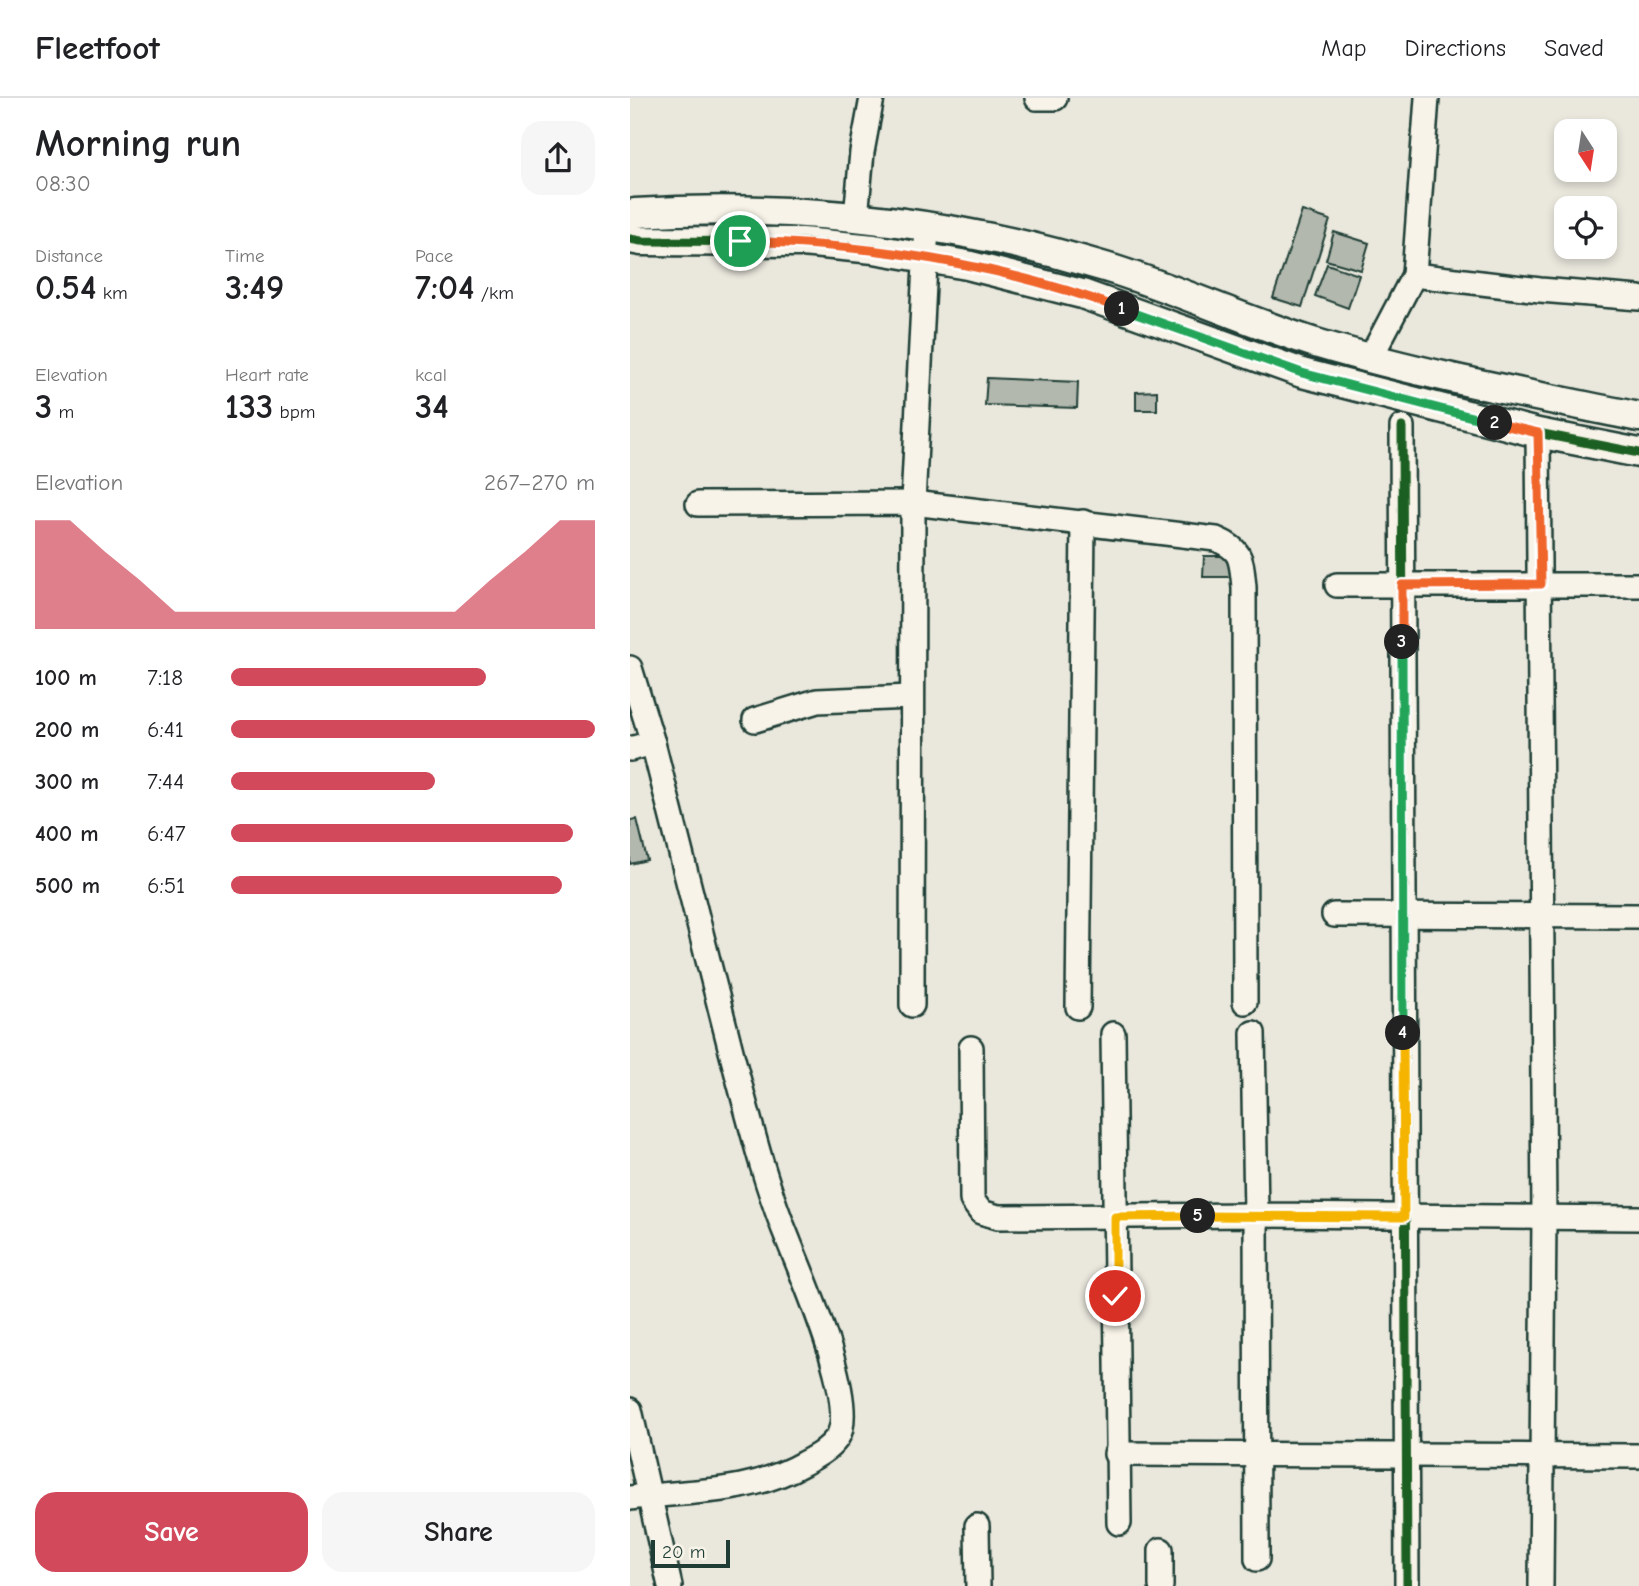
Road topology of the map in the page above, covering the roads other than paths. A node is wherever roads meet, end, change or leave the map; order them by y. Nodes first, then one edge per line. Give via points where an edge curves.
1 (1037, 98) edge
2 (1055, 98) edge
3 (1427, 98) edge
4 (873, 99) edge
5 (630, 216) edge
6 (856, 217) junction
7 (928, 226) junction
8 (630, 239) edge
9 (925, 259) junction
10 (1413, 275) junction
11 (1639, 298) edge
12 (1371, 357) junction
13 (1360, 388) junction
14 (1639, 417) edge
15 (1402, 427) dead end
16 (1538, 433) junction
17 (1639, 453) edge
18 (698, 503) dead end
19 (914, 503) junction
20 (1083, 523) junction
21 (1541, 584) junction
22 (1337, 585) dead end
23 (1402, 585) junction
24 (1639, 585) edge
25 (630, 668) edge
26 (911, 697) junction
27 (755, 720) dead end
28 (653, 743) junction
29 (630, 749) edge
30 (1334, 915) dead end
31 (1403, 915) junction
32 (1542, 916) junction
33 (1639, 916) edge
34 (1245, 1002) dead end
35 (912, 1005) dead end
36 (1078, 1007) dead end
37 (1253, 1033) dead end
38 (1113, 1034) dead end
39 (971, 1048) dead end
40 (1256, 1215) junction
41 (1115, 1217) junction
42 (1404, 1217) junction
43 (1544, 1217) junction
44 (1639, 1218) edge
45 (630, 1410) edge
46 (1116, 1454) junction
47 (1256, 1454) junction
48 (1407, 1455) junction
49 (1543, 1455) junction
50 (1639, 1456) edge
51 (641, 1496) edge
52 (1119, 1523) dead end
53 (977, 1526) dead end
54 (1161, 1550) dead end
55 (1257, 1559) dead end
56 (670, 1586) edge
57 (978, 1586) edge
58 (1161, 1586) edge
59 (1406, 1586) edge
60 (1541, 1586) edge

1 - 2 street
3 - 10 street
4 - 6 street
5 - 6 street via 635,212 773,210
6 - 7 street
7 - 9 street
7 - 12 street via 1106,268 1282,332
8 - 9 street via 802,242
9 - 13 street via 1082,294 1302,373
9 - 19 street
10 - 11 street
10 - 12 street
12 - 13 street
12 - 14 street
13 - 16 street
15 - 23 street
16 - 17 street
16 - 21 street
18 - 19 street
19 - 20 street
19 - 26 street
20 - 34 street via 1216,539 1233,546 1241,559
20 - 36 street
21 - 23 street
21 - 24 street
21 - 32 street
22 - 23 street
23 - 31 street
25 - 28 street
26 - 27 street via 817,701
26 - 35 street
28 - 29 street
28 - 51 street via 753,1138 819,1317 843,1417 838,1437 825,1451 771,1480 730,1489
30 - 31 street
31 - 32 street
31 - 42 street
32 - 33 street
32 - 43 street
37 - 40 street
38 - 41 street
39 - 41 street via 972,1200 981,1212 998,1217
40 - 41 street
40 - 42 street
40 - 47 street
41 - 46 street
42 - 43 street
42 - 48 street
43 - 44 street
43 - 49 street
45 - 51 street
46 - 47 street
46 - 52 street
47 - 48 street
47 - 55 street
48 - 49 street
48 - 59 street
49 - 50 street
49 - 60 street
51 - 56 street
53 - 57 street
54 - 58 street

